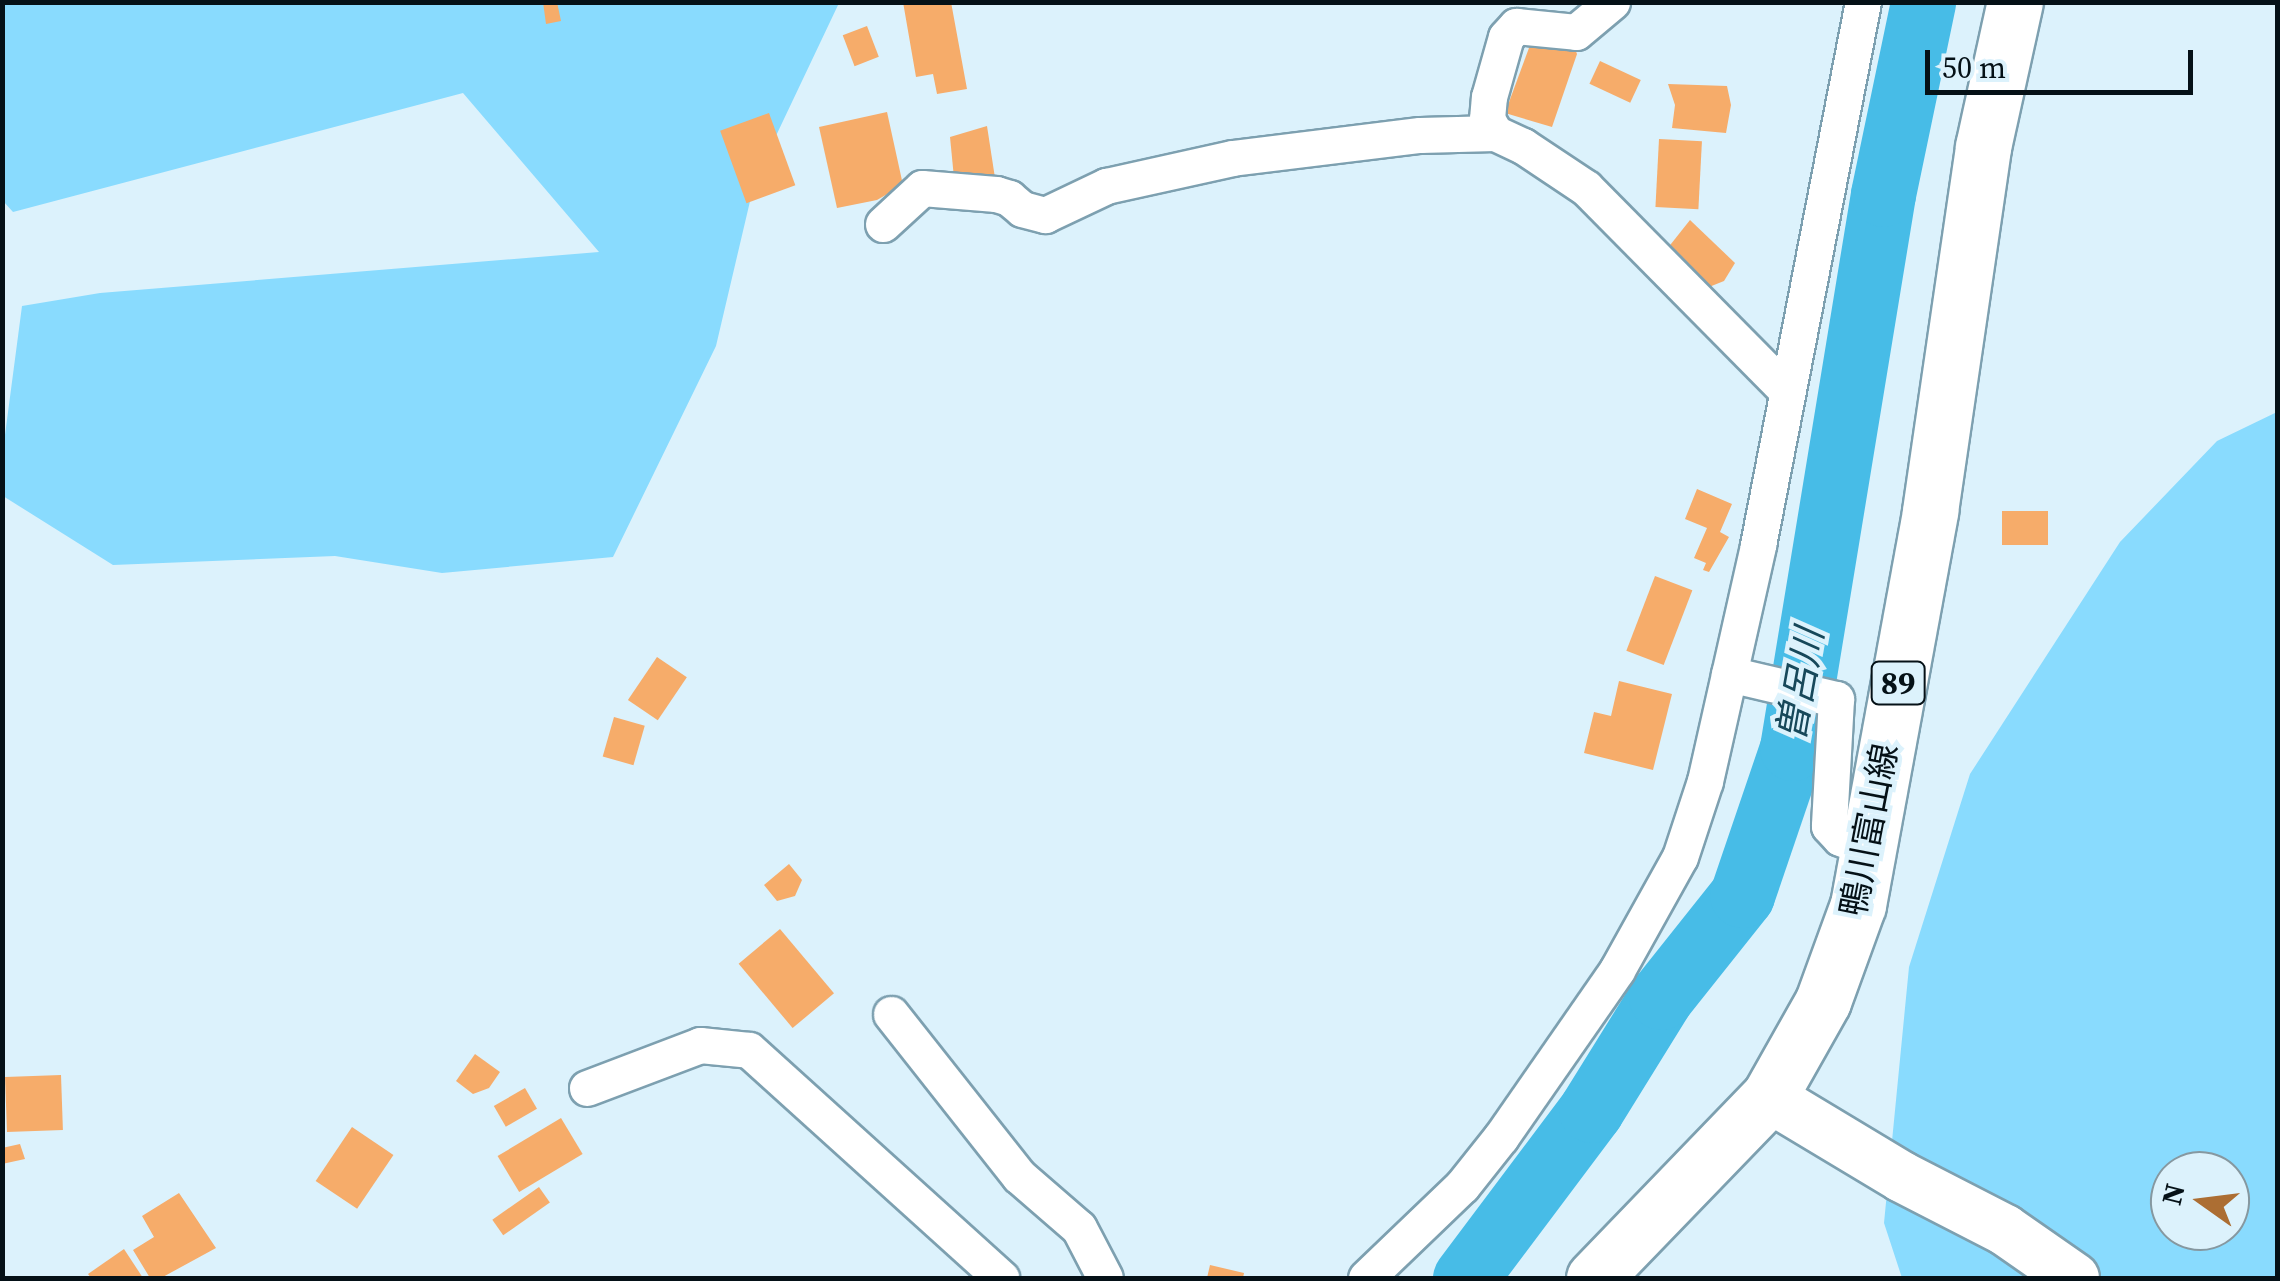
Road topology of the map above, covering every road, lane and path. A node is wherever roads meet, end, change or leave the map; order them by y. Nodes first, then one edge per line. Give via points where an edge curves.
1 (1612, 2) edge
2 (1864, 2) edge
3 (2015, 2) edge
4 (1495, 132) junction
5 (884, 224) dead end
6 (1787, 390) junction
7 (1739, 676) junction
8 (1868, 849) junction
9 (892, 1014) dead end
10 (587, 1088) dead end
11 (1769, 1097) junction
12 (1001, 1278) edge
13 (1105, 1278) edge
14 (1366, 1278) edge
15 (1594, 1278) edge
16 (2074, 1278) edge

1 - 4 street via 1576,32 1516,26 1506,37 1488,98 1487,119
2 - 6 street
3 - 8 main road, 鴨川富山線 / 89 via 1983,147 1930,511
4 - 5 street via 1232,158 1106,186 1046,215 996,194 922,188
4 - 6 street via 1586,188
6 - 7 street
7 - 8 street via 1836,699 1829,826
7 - 14 street via 1695,818 1649,918 1501,1137 1462,1186
8 - 11 main road, 鴨川富山線 / 89 via 1858,905 1823,1002
9 - 13 street via 1020,1176 1078,1228
10 - 12 street via 700,1045 749,1050
11 - 15 main road, 鴨川富山線 / 89
11 - 16 street via 2006,1230

